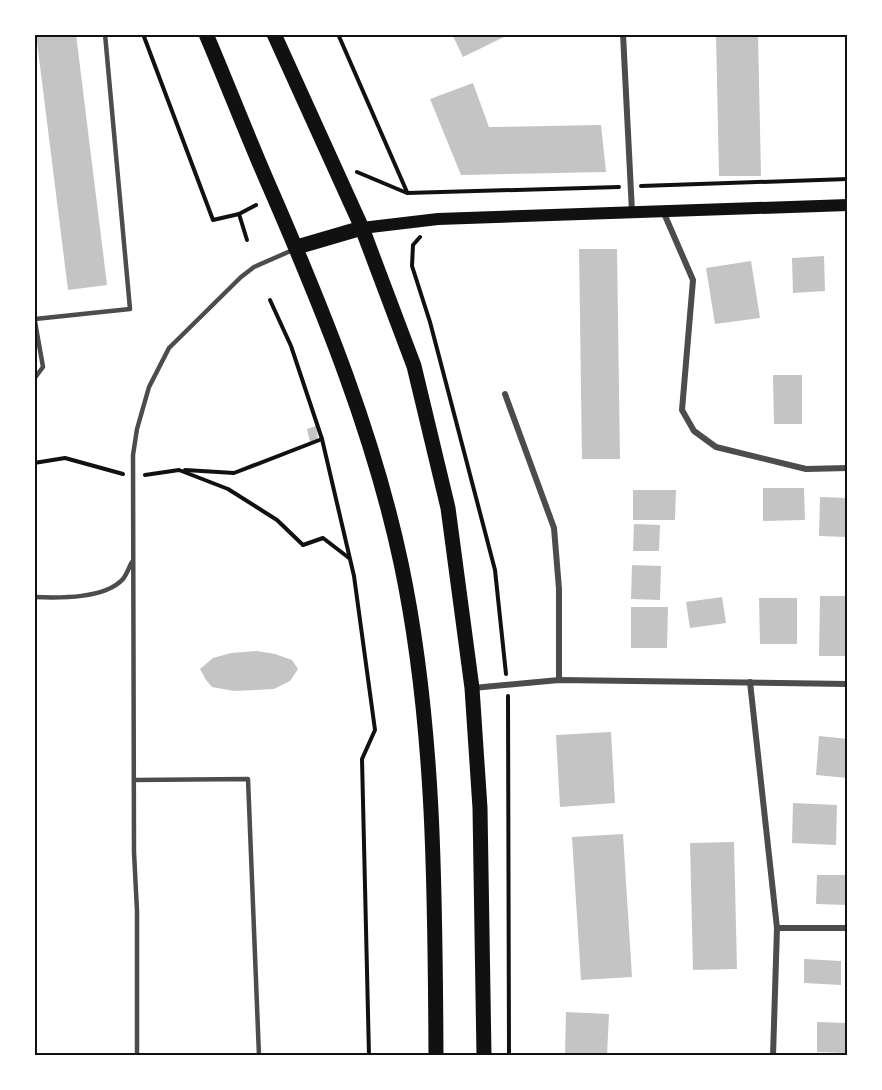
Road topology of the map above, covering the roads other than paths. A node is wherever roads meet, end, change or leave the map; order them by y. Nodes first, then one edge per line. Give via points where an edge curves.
1 (105, 34) edge
2 (206, 34) edge
3 (274, 34) edge
4 (623, 34) edge
5 (848, 205) edge
6 (663, 212) junction
7 (632, 213) junction
8 (362, 228) junction
9 (297, 247) junction
10 (35, 318) edge
11 (34, 379) edge
12 (505, 394) dead end
13 (848, 468) edge
14 (134, 560) junction
15 (34, 597) edge
16 (559, 680) junction
17 (750, 682) junction
18 (848, 684) edge
19 (472, 688) junction
20 (134, 780) junction
21 (777, 928) junction
22 (848, 928) edge
23 (137, 1056) edge
24 (259, 1056) edge
25 (436, 1056) edge
26 (484, 1056) edge
27 (773, 1056) edge

1 - 10 lane via 130,309
2 - 9 main road
3 - 8 main road
4 - 7 street
5 - 6 main road
6 - 7 main road
6 - 13 street via 693,280 682,410 694,431 716,447 806,469
7 - 8 main road via 438,219
8 - 9 main road
8 - 19 main road via 414,366 435,453 448,508
9 - 14 lane via 241,277 170,348 149,387 133,455
9 - 25 main road via 354,394 401,565 423,703 428,766
10 - 11 lane via 43,367
12 - 16 street via 554,528
14 - 15 lane via 123,579 111,588 77,596
14 - 20 lane
16 - 17 street
16 - 19 street
17 - 18 street
17 - 21 street
19 - 26 main road via 480,808
20 - 23 lane
20 - 24 lane via 248,779
21 - 22 street
21 - 27 street

